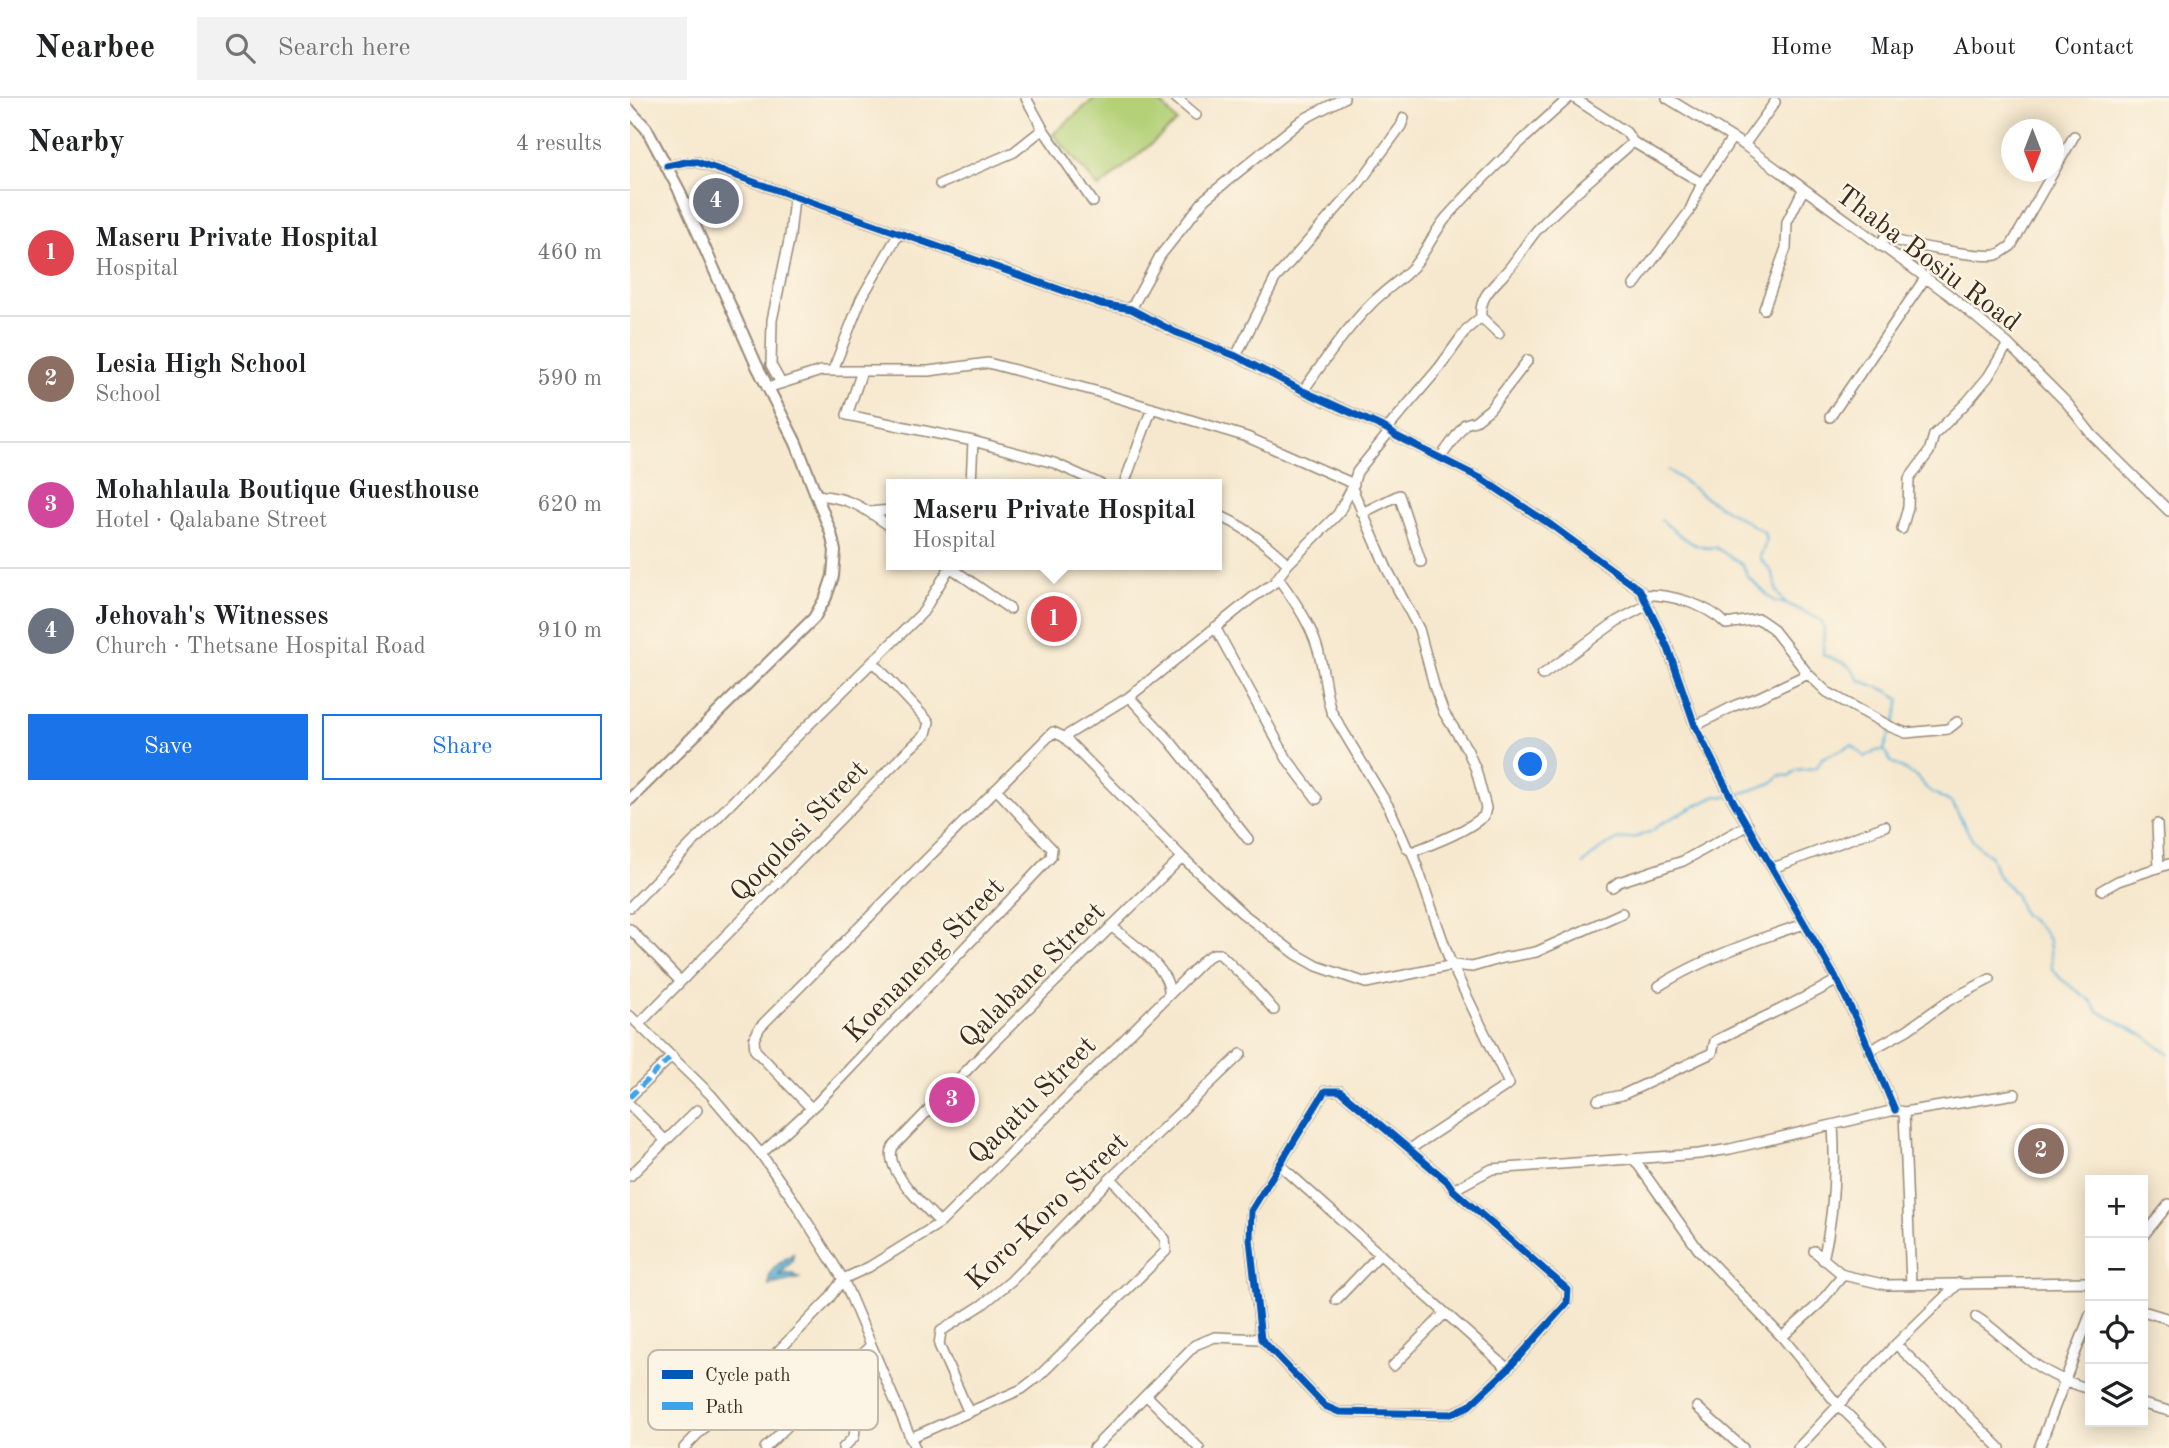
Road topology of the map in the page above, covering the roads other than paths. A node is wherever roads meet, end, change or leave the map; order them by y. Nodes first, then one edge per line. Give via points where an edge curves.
1 (1026, 98) edge
2 (1177, 98) edge
3 (1344, 98) edge
4 (1572, 98) edge
5 (1667, 98) edge
6 (1680, 102) edge
7 (1775, 102) dead end
8 (630, 111) edge
9 (1196, 115) dead end
10 (1404, 118) dead end
11 (1043, 129) junction
12 (2074, 136) dead end
13 (1732, 138) junction
14 (1633, 142) junction
15 (1744, 145) junction
16 (667, 166) junction
17 (1702, 183) junction
18 (940, 184) dead end
19 (1803, 190) junction
20 (794, 197) junction
21 (1093, 202) dead end
22 (899, 233) junction
23 (1880, 246) junction
24 (1926, 277) junction
25 (1634, 285) dead end
26 (1131, 309) junction
27 (1764, 309) dead end
28 (1481, 317) junction
29 (1499, 334) dead end
30 (2008, 344) junction
31 (1236, 356) junction
32 (1528, 360) dead end
33 (832, 370) junction
34 (862, 371) junction
35 (781, 383) junction
36 (767, 388) junction
37 (1303, 391) junction
38 (1152, 408) junction
39 (1830, 417) dead end
40 (1389, 430) junction
41 (973, 441) junction
42 (1440, 458) junction
43 (971, 479) edge
44 (1089, 479) edge
45 (1126, 479) edge
46 (1353, 486) junction
47 (817, 495) junction
48 (886, 510) edge
49 (2169, 511) edge
50 (869, 512) junction
51 (1362, 513) junction
52 (1222, 517) edge
53 (886, 524) edge
54 (1902, 529) dead end
55 (1421, 562) dead end
56 (1288, 564) junction
57 (947, 570) edge
58 (955, 570) edge
59 (1278, 578) junction
60 (1642, 595) junction
61 (1647, 605) junction
62 (1010, 609) dead end
63 (1215, 627) junction
64 (874, 663) junction
65 (1808, 674) junction
66 (1542, 675) dead end
67 (1129, 697) junction
68 (1957, 722) dead end
69 (1695, 726) junction
70 (1064, 737) junction
71 (996, 789) junction
72 (630, 799) edge
73 (1317, 799) dead end
74 (2157, 824) dead end
75 (1748, 825) junction
76 (1885, 826) dead end
77 (1248, 839) dead end
78 (1412, 852) junction
79 (1182, 856) junction
80 (2169, 864) edge
81 (2159, 867) junction
82 (1773, 868) junction
83 (1612, 887) dead end
84 (2102, 890) dead end
85 (630, 907) edge
86 (1622, 914) dead end
87 (1805, 924) junction
88 (1111, 926) junction
89 (630, 929) edge
90 (1454, 965) junction
91 (1990, 979) dead end
92 (1837, 980) junction
93 (680, 981) junction
94 (1659, 986) dead end
95 (1169, 994) junction
96 (1274, 1010) dead end
97 (630, 1016) edge
98 (639, 1024) junction
99 (1869, 1051) junction
100 (1241, 1054) dead end
101 (672, 1056) junction
102 (2015, 1094) dead end
103 (630, 1097) edge
104 (1598, 1100) dead end
105 (630, 1105) edge
106 (811, 1108) junction
107 (697, 1110) dead end
108 (1899, 1111) junction
109 (1833, 1125) junction
110 (666, 1140) junction
111 (1410, 1149) junction
112 (761, 1154) junction
113 (1634, 1159) junction
114 (1280, 1165) junction
115 (630, 1176) edge
116 (1111, 1178) junction
117 (1453, 1190) junction
118 (2169, 1204) edge
119 (940, 1223) junction
120 (2148, 1230) edge
121 (1814, 1251) dead end
122 (1380, 1254) junction
123 (1823, 1259) junction
124 (1843, 1275) junction
125 (843, 1279) junction
126 (2085, 1282) edge
127 (1959, 1283) junction
128 (1911, 1284) junction
129 (1336, 1300) dead end
130 (1446, 1313) junction
131 (2148, 1313) edge
132 (1976, 1317) dead end
133 (2169, 1319) edge
134 (2085, 1328) edge
135 (1782, 1337) junction
136 (1261, 1339) junction
137 (1896, 1344) junction
138 (871, 1345) junction
139 (780, 1350) edge
140 (866, 1350) edge
141 (873, 1350) edge
142 (878, 1362) edge
143 (1393, 1366) dead end
144 (1508, 1369) junction
145 (2065, 1382) junction
146 (2085, 1388) edge
147 (1146, 1395) junction
148 (1838, 1405) junction
149 (2148, 1405) edge
150 (1697, 1407) dead end
151 (2169, 1411) edge
152 (970, 1413) junction
153 (702, 1430) edge
154 (783, 1430) edge
155 (855, 1430) edge
156 (910, 1438) junction
157 (684, 1448) edge
158 (765, 1448) edge
159 (843, 1448) edge
160 (915, 1448) edge
161 (1094, 1448) edge
162 (1199, 1448) edge
163 (1743, 1448) edge
164 (1798, 1448) edge
165 (1882, 1448) edge
166 (2000, 1448) edge
167 (2039, 1448) edge

1 - 11 street
2 - 9 street
3 - 26 street via 1302,120 1205,199 1160,256
4 - 14 street via 1626,131
4 - 37 street via 1505,156 1444,220 1409,272 1354,323
5 - 6 street, Thaba Bosiu Road
6 - 13 street, Thaba Bosiu Road
7 - 15 street
8 - 16 main road via 646,128
10 - 31 street via 1360,182 1275,279
11 - 18 street via 1014,152
11 - 21 street
12 - 23 street via 2011,246 2000,253 1972,254 1885,237
13 - 15 street, Thaba Bosiu Road
13 - 17 street
14 - 17 street
14 - 28 street via 1539,228 1486,295
15 - 19 street, Thaba Bosiu Road
16 - 20 street via 697,162
16 - 36 main road
17 - 25 street via 1689,212
19 - 23 street, Thaba Bosiu Road
19 - 27 street via 1787,222 1786,248
20 - 22 street
20 - 35 street via 772,320 771,365
22 - 26 street via 1101,304
22 - 33 street via 861,299
23 - 24 street, Thaba Bosiu Road
24 - 30 street, Thaba Bosiu Road
24 - 39 street
26 - 31 street
28 - 29 street
28 - 40 street
30 - 49 street, Thaba Bosiu Road
30 - 54 street via 1988,377 1934,435 1929,452 1909,479
31 - 37 street
32 - 42 street via 1490,409 1465,424
33 - 34 street
33 - 35 street
34 - 38 street via 929,371 988,363
34 - 41 street via 847,415
35 - 36 street
36 - 47 main road
37 - 40 street
38 - 45 street
38 - 46 street via 1247,437
40 - 42 street
40 - 46 street via 1357,472
41 - 43 street
41 - 44 street via 1054,463
42 - 60 street via 1482,479 1551,525
46 - 51 street
46 - 56 street via 1338,514
47 - 50 street via 840,497
47 - 72 main road via 835,551 833,576 814,618
48 - 50 street
50 - 53 street
51 - 55 street via 1399,495
51 - 78 street via 1419,629 1434,689 1467,749 1486,808 1484,816 1451,837
52 - 56 street via 1258,538
56 - 59 street
57 - 64 street via 923,612
58 - 62 street
59 - 63 street
59 - 78 street via 1309,623 1331,711
60 - 61 street
60 - 65 street via 1670,597 1718,616 1726,624 1759,620 1772,628
61 - 66 street
61 - 69 street via 1668,648
63 - 67 street
63 - 73 street via 1287,759
64 - 85 street
64 - 93 street, Qoqolosi Street via 929,722 926,734
65 - 68 street via 1827,692 1906,733 1948,729
65 - 69 street
67 - 70 street
67 - 77 street
69 - 75 street
70 - 71 street via 1053,732
70 - 79 street
71 - 106 street, Koenaneng Street via 1052,849 1051,857
71 - 106 street via 760,1027 755,1050
74 - 81 street
75 - 82 street
75 - 83 street via 1683,861
76 - 82 street
78 - 90 street
79 - 88 street, Qalabane Street
79 - 90 street via 1242,912 1317,966 1366,983
80 - 81 street
81 - 84 street
82 - 87 street
86 - 90 street via 1536,952 1472,967
87 - 92 street
87 - 94 street via 1777,932
88 - 95 street via 1160,970
88 - 119 street, Qalabane Street via 892,1147 890,1158 896,1171
89 - 93 street
90 - 111 street via 1509,1084
91 - 99 street
92 - 99 street
92 - 104 street via 1715,1041 1713,1053 1622,1095
93 - 98 street, Qoqolosi Street
95 - 96 street, Qaqatu Street via 1205,959 1220,954
95 - 119 street, Qaqatu Street
97 - 98 street
98 - 101 street
99 - 108 street
100 - 116 street, Koro-Koro Street
101 - 103 street
101 - 112 street
102 - 108 street
105 - 110 street
106 - 112 street, Koenaneng Street
107 - 110 street
108 - 109 street
108 - 128 street
109 - 113 street via 1730,1149
109 - 123 street via 1836,1165
110 - 115 street
111 - 114 street via 1340,1091 1325,1091
111 - 117 street
112 - 125 street
113 - 117 street via 1492,1170
113 - 135 street via 1698,1249
114 - 122 street
114 - 136 street via 1251,1211
116 - 152 street, Koro-Koro Street via 1012,1282 941,1331 939,1345
116 - 152 street via 1165,1239 1166,1251 1040,1376 1023,1389
117 - 144 street via 1568,1290 1567,1303
118 - 120 street
119 - 125 street, Qaqatu Street
121 - 123 street
122 - 129 street
122 - 130 street
123 - 124 street
124 - 128 street via 1887,1285
124 - 135 street
125 - 138 street
125 - 139 street
126 - 127 street
127 - 128 street
127 - 137 street
130 - 143 street
130 - 144 street
131 - 133 street
132 - 145 street
134 - 145 street
135 - 148 street
136 - 144 street via 1325,1406 1339,1412 1451,1414 1469,1406
136 - 147 street via 1215,1337 1195,1345
137 - 148 street
137 - 166 street
138 - 140 street
138 - 141 street
142 - 156 street
145 - 146 street
145 - 167 street
147 - 161 street
147 - 162 street
148 - 164 street
148 - 165 street
149 - 151 street
150 - 163 street
152 - 156 street
153 - 157 street
154 - 158 street
155 - 159 street
156 - 160 street

